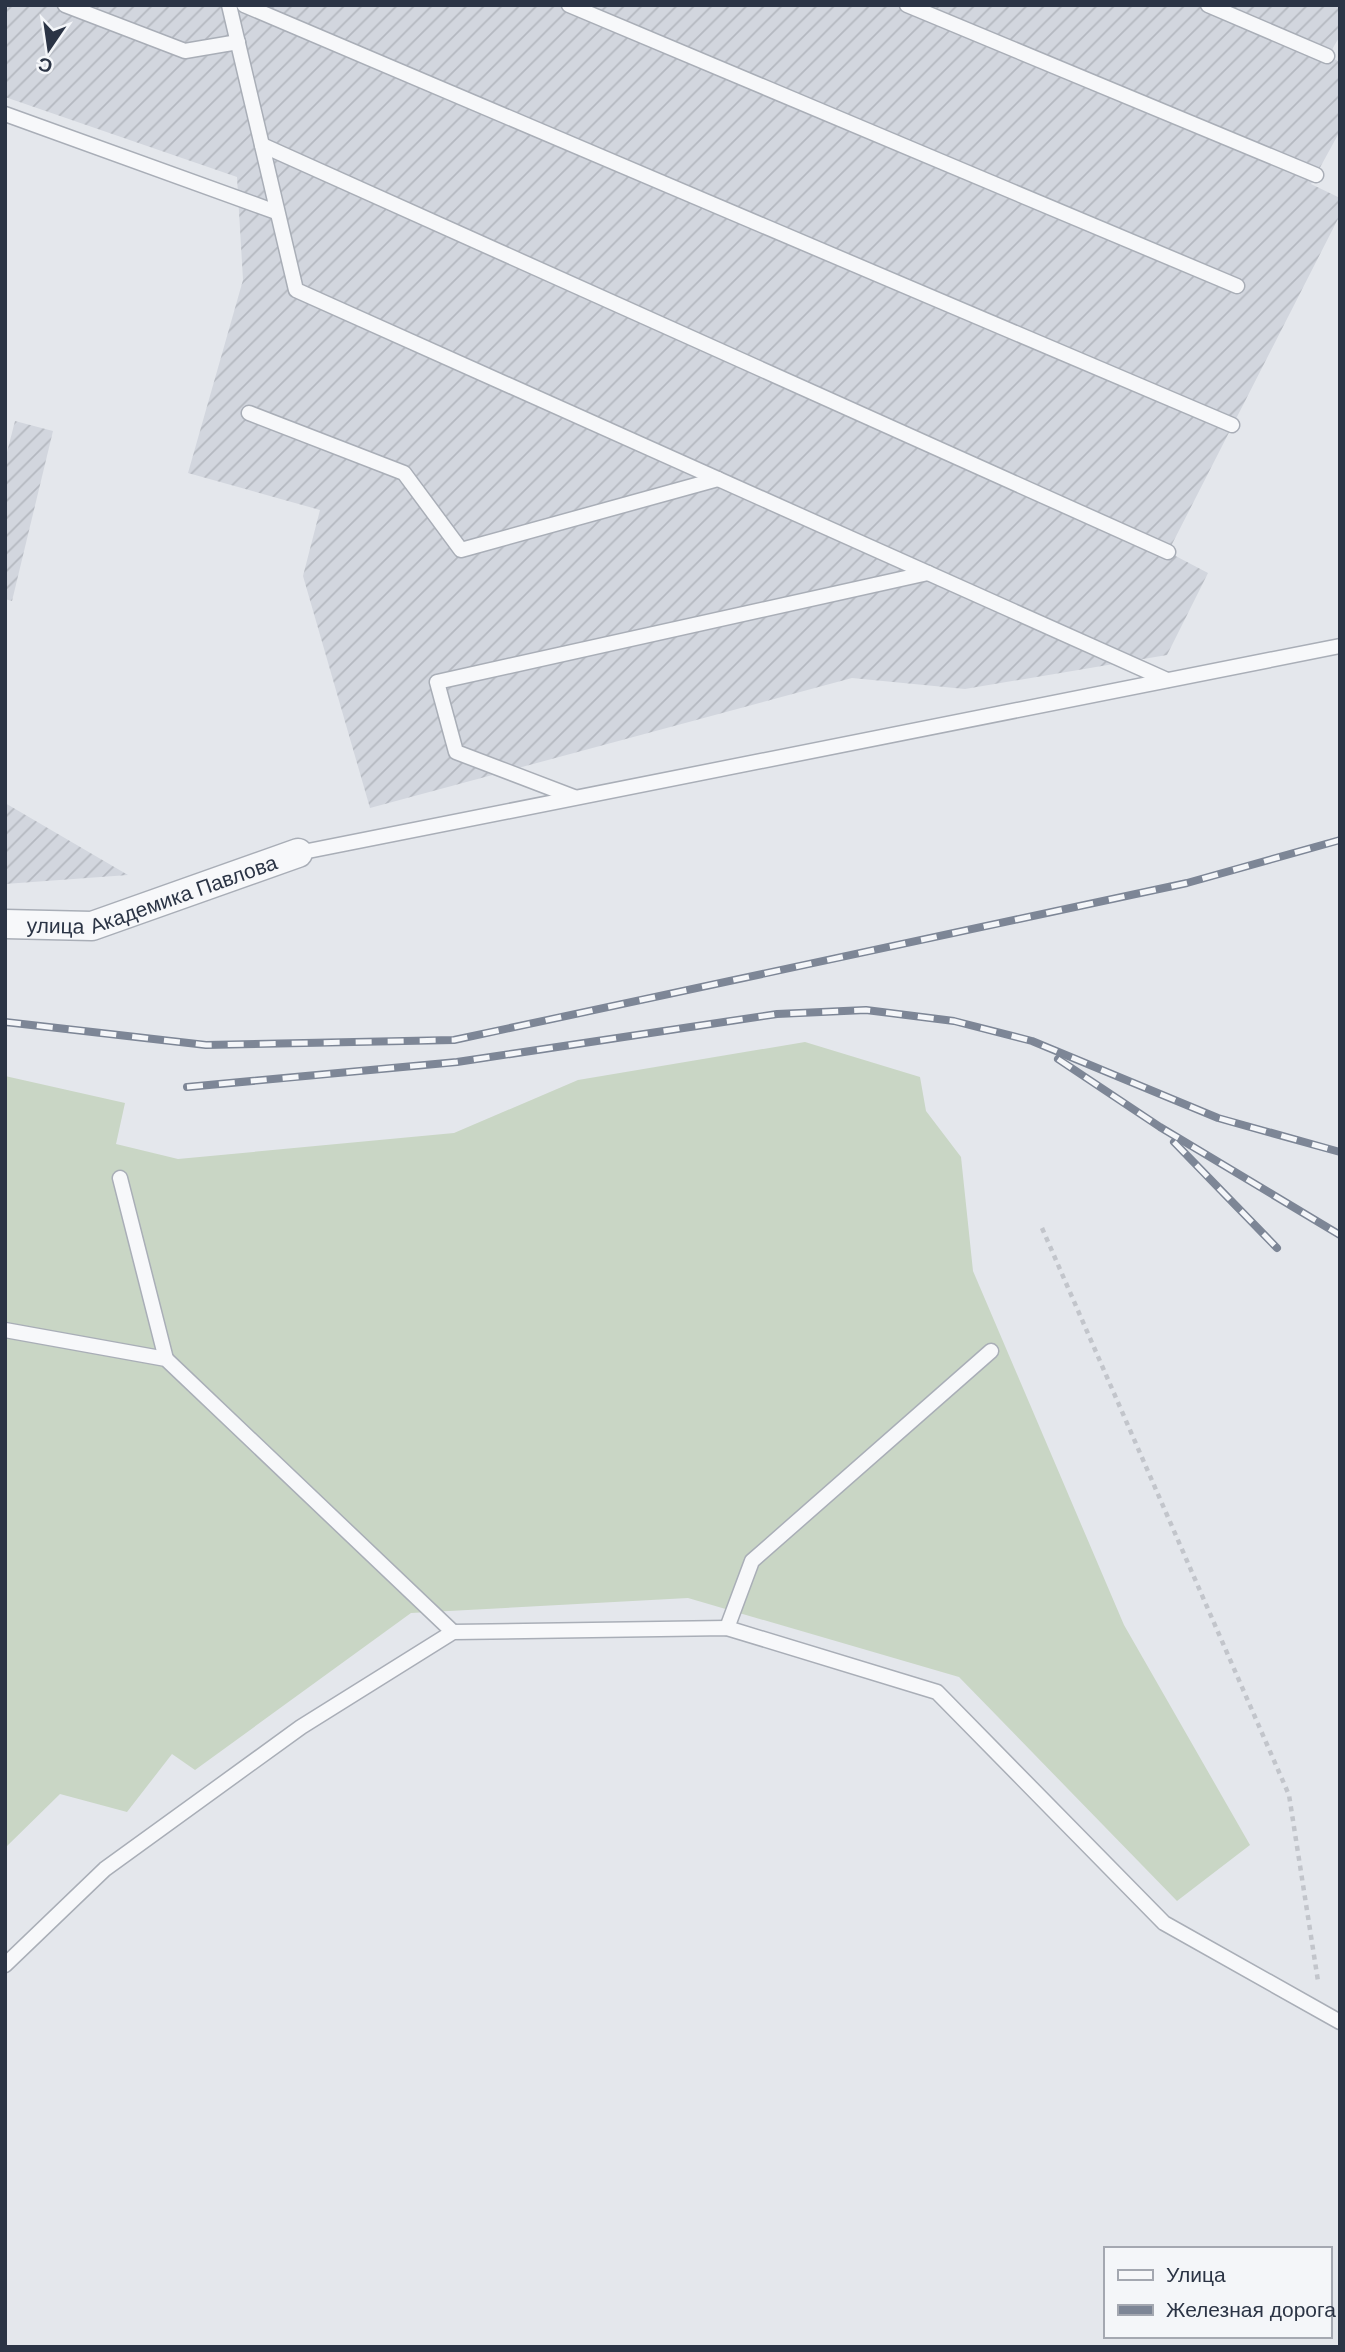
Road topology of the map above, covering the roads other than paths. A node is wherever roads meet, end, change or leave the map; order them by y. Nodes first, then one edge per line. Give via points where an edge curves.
1 (65, 5) edge
2 (229, 5) edge
3 (244, 5) edge
4 (569, 5) edge
5 (907, 5) edge
6 (1208, 5) edge
7 (238, 42) junction
8 (1327, 56) dead end
9 (5, 114) edge
10 (262, 145) junction
11 (1316, 176) dead end
12 (276, 212) junction
13 (1237, 286) dead end
14 (248, 413) dead end
15 (1232, 425) dead end
16 (718, 479) junction
17 (1168, 552) dead end
18 (928, 573) junction
19 (1340, 646) edge
20 (1167, 680) junction
21 (575, 798) junction
22 (298, 853) joint
23 (5, 924) edge
24 (120, 1178) dead end
25 (5, 1330) edge
26 (991, 1351) dead end
27 (166, 1359) junction
28 (727, 1628) junction
29 (453, 1632) junction
30 (5, 1965) edge
31 (1340, 2022) edge

1 - 7 lane via 185,51
2 - 7 lane
3 - 15 lane
4 - 13 lane
5 - 11 lane
6 - 8 lane
7 - 10 lane
9 - 12 lane
10 - 12 lane
10 - 17 lane
12 - 16 lane via 296,290
14 - 16 lane via 404,473 461,550
16 - 18 lane
18 - 20 lane
18 - 21 lane via 437,682 456,752
19 - 20 lane
20 - 21 lane
21 - 22 lane
22 - 23 street, улица Академика Павлова via 92,926
24 - 27 lane
25 - 27 lane
26 - 28 lane via 752,1561
27 - 29 lane
28 - 29 lane
28 - 31 lane via 937,1692 1164,1923
29 - 30 lane via 301,1727 105,1869

